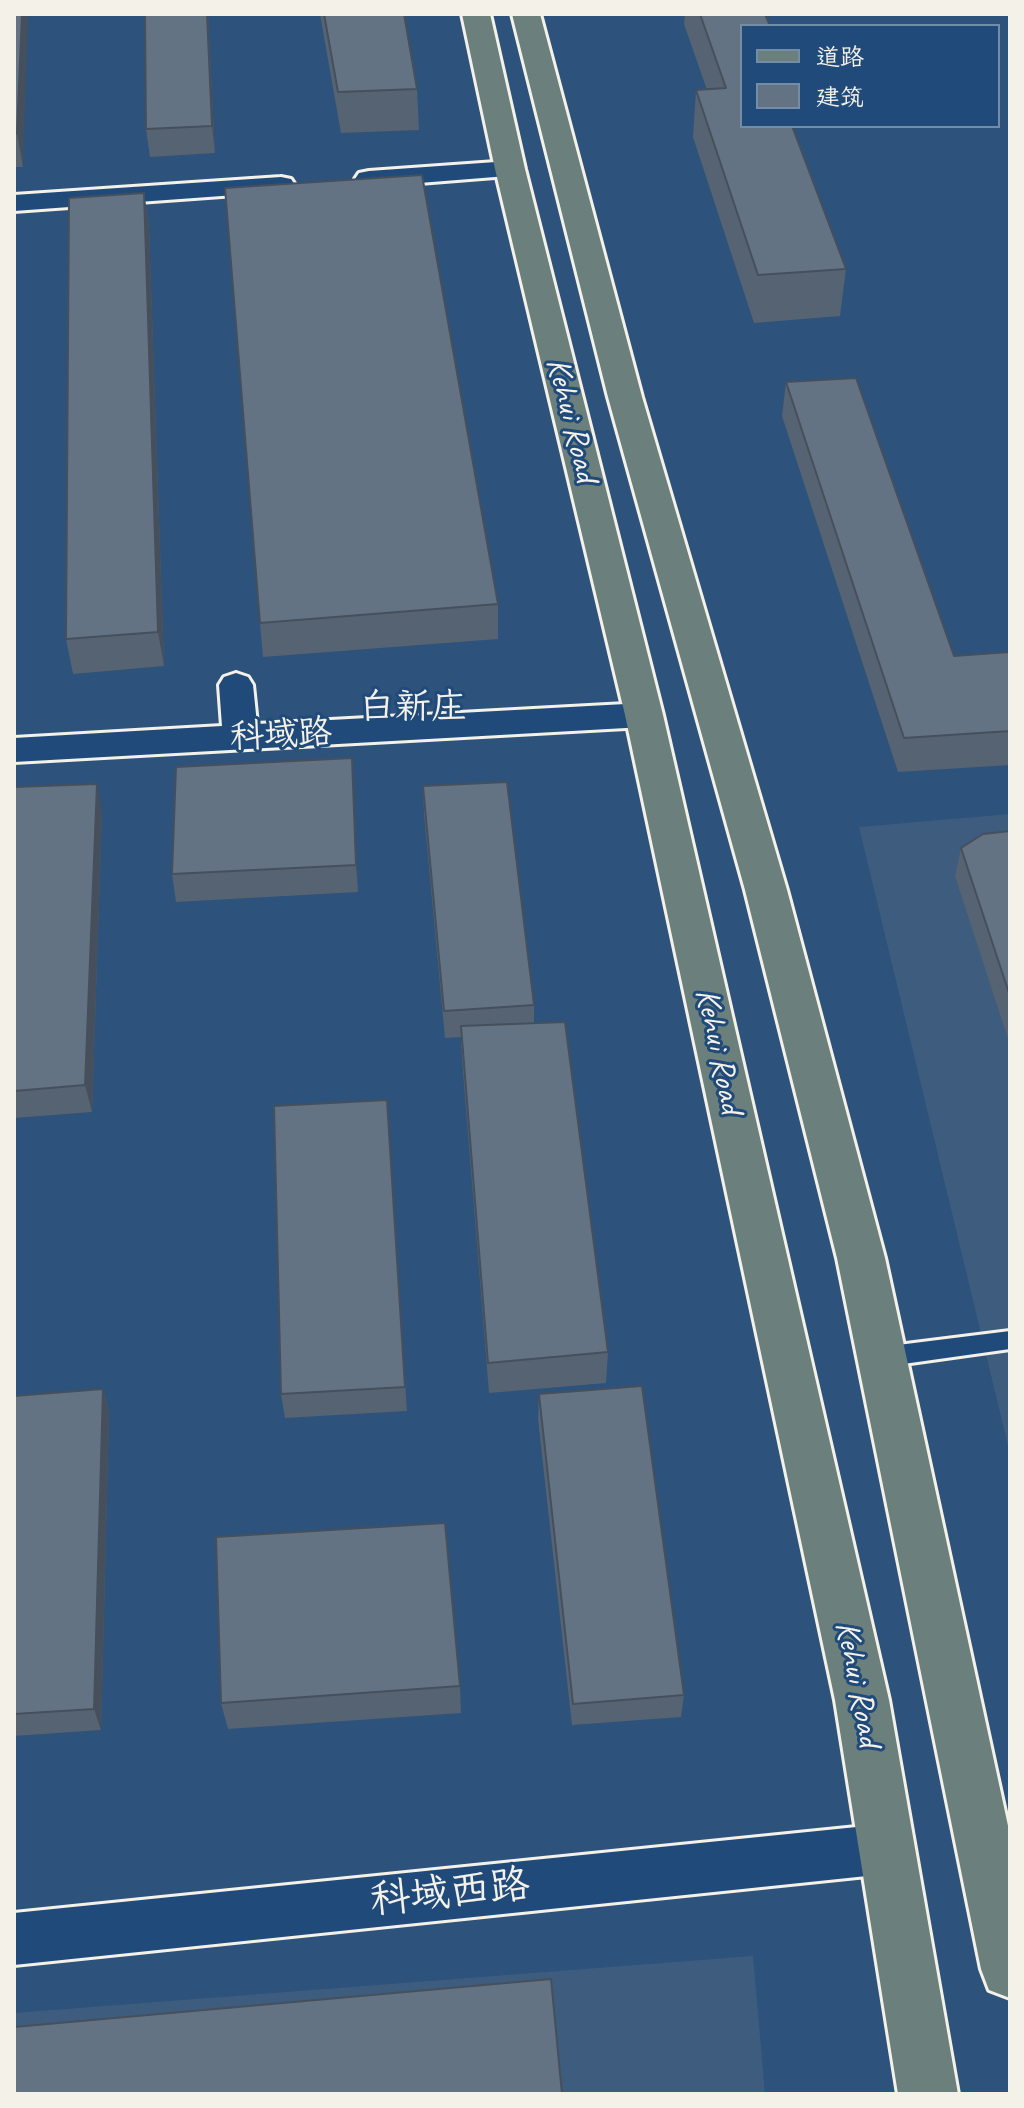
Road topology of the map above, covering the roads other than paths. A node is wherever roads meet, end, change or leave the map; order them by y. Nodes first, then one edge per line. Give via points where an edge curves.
1 (476, 14) edge
2 (526, 14) edge
3 (510, 169) junction
4 (345, 180) edge
5 (313, 183) edge
6 (14, 203) edge
7 (236, 685) dead end
8 (644, 715) junction
9 (241, 738) junction
10 (14, 750) edge
11 (1010, 1340) edge
12 (882, 1357) junction
13 (886, 1849) junction
14 (14, 1939) edge
15 (1010, 1969) edge
16 (928, 2094) edge

1 - 3 main road, Kehui Road
2 - 12 main road, Kehui Road via 625,397 766,890
3 - 4 street
3 - 8 main road, Kehui Road
5 - 6 street
7 - 9 street
8 - 9 street, 科域路
8 - 13 main road, Kehui Road via 862,1700
9 - 10 street, 科域路
11 - 12 lane
12 - 15 main road, Kehui Road
13 - 14 street, 科域西路
13 - 16 main road, Kehui Road

